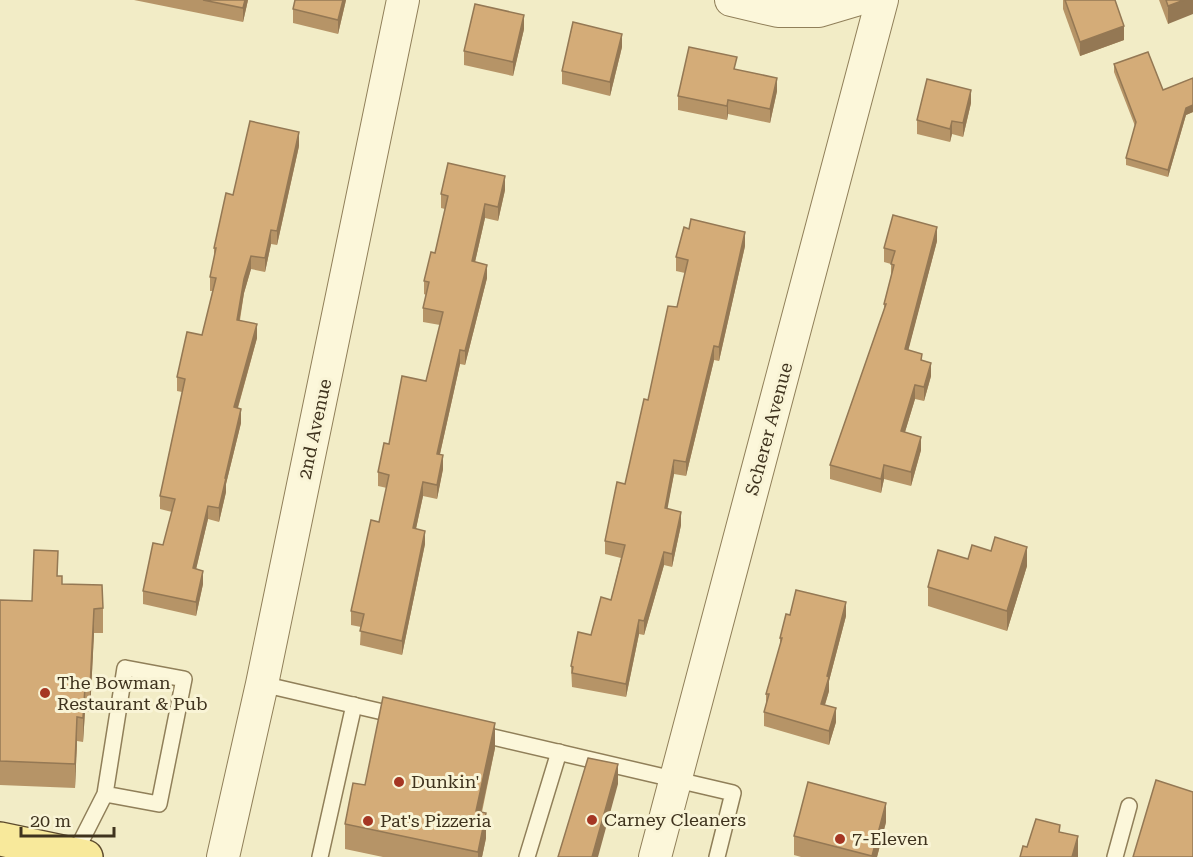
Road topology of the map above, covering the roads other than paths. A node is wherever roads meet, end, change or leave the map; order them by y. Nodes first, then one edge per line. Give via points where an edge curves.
1 (404, 0) edge
2 (731, 0) edge
3 (856, 0) edge
4 (882, 0) edge
5 (262, 684) junction
6 (354, 705) junction
7 (411, 718) edge
8 (456, 729) edge
9 (559, 752) junction
10 (676, 779) junction
11 (105, 794) junction
12 (1129, 806) dead end
13 (0, 839) edge
14 (78, 856) edge
15 (223, 857) edge
16 (320, 857) edge
17 (527, 857) edge
18 (655, 857) edge
19 (717, 857) edge
20 (1115, 857) edge

1 - 5 street, 2nd Avenue
2 - 3 street via 778,11 819,11
4 - 10 street, Scherer Avenue
5 - 6 lane
5 - 15 street, 2nd Avenue
6 - 7 lane
6 - 16 lane
8 - 9 lane
9 - 10 lane
9 - 17 lane
10 - 18 street, Scherer Avenue
10 - 19 lane via 733,793
11 - 11 lane via 159,804 184,679 125,668
11 - 14 lane
12 - 20 lane
13 - 14 main road

